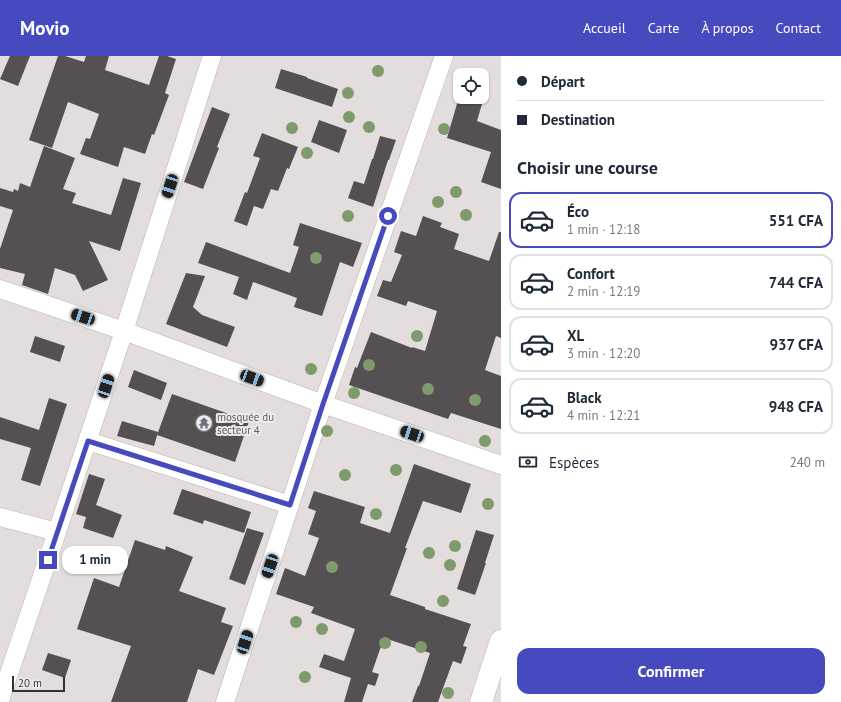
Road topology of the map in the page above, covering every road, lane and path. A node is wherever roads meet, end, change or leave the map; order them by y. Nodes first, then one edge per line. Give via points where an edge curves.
1 (212, 56) edge
2 (444, 56) edge
3 (0, 289) edge
4 (124, 331) junction
5 (323, 404) junction
6 (88, 441) junction
7 (501, 465) edge
8 (290, 505) junction
9 (0, 518) edge
10 (57, 532) junction
11 (501, 641) edge
12 (497, 669) edge
13 (0, 700) edge
14 (225, 702) edge
15 (481, 702) edge

1 - 4 street
2 - 5 street
3 - 4 street
4 - 5 street
4 - 6 street
5 - 7 street
5 - 8 street
6 - 8 street
6 - 10 street
8 - 14 street
9 - 10 street
10 - 13 street
11 - 12 street
12 - 15 street

